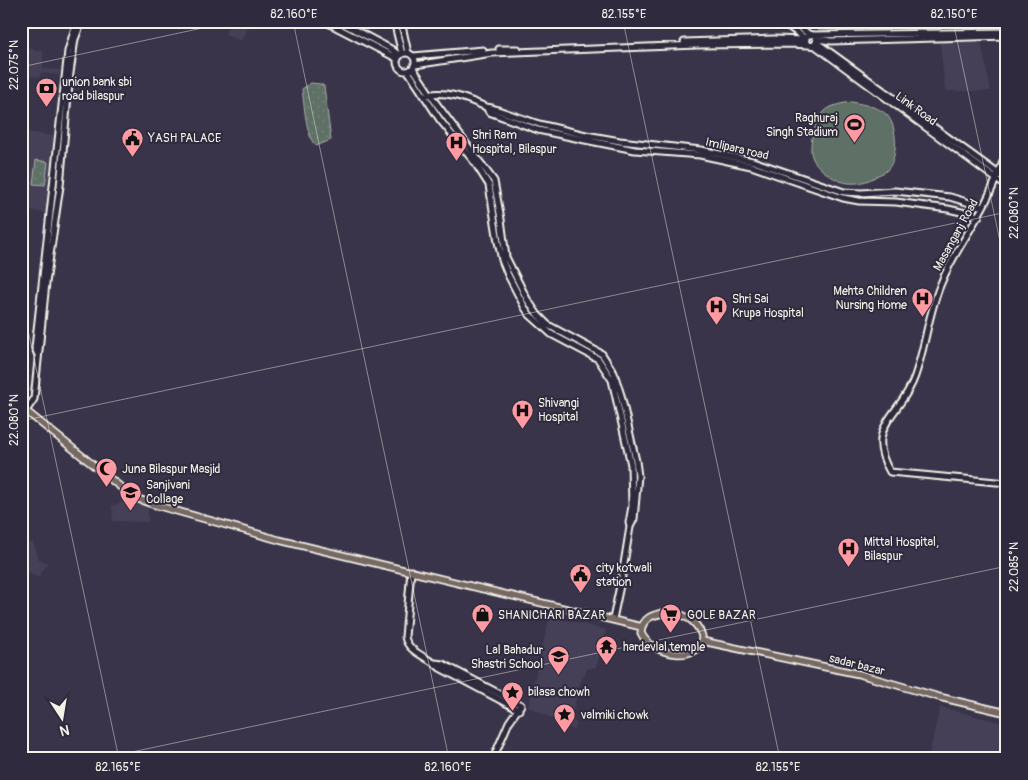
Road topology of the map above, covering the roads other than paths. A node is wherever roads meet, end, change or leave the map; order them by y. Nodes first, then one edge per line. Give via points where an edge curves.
1 (78, 21) edge
2 (82, 21) edge
3 (324, 21) edge
4 (338, 21) edge
5 (394, 21) edge
6 (402, 21) edge
7 (781, 21) edge
8 (791, 21) edge
9 (1007, 32) edge
10 (1007, 36) edge
11 (811, 40) junction
12 (404, 56) junction
13 (412, 68) junction
14 (427, 95) junction
15 (486, 107) junction
16 (1007, 151) edge
17 (998, 177) junction
18 (1007, 180) edge
19 (1007, 187) edge
20 (983, 207) junction
21 (979, 216) junction
22 (38, 356) junction
23 (24, 410) edge
24 (1007, 483) edge
25 (412, 571) junction
26 (613, 619) junction
27 (642, 627) junction
28 (702, 641) junction
29 (513, 704) junction
30 (1007, 713) edge
31 (511, 719) junction
32 (493, 759) edge

1 - 22 street via 68,51 35,348
2 - 22 street via 70,73 60,186
3 - 12 street
4 - 12 street
5 - 12 street
6 - 12 street
7 - 11 street, Link Road
8 - 11 street, Link Road
9 - 11 street
10 - 11 street
11 - 12 street via 510,49
11 - 13 street via 789,44 492,53
11 - 17 street, Link Road
12 - 13 street
12 - 13 street via 397,63 399,68 403,71
13 - 14 street
14 - 15 street, Imlipara road via 451,93
14 - 26 street via 494,181 506,257 527,299 548,325 610,365 616,380 636,460 638,487
15 - 20 street, Imlipara road via 586,135 701,150 753,161 844,192 895,191 950,197
15 - 21 street, Imlipara road via 489,112 538,130 618,147 700,155 751,166 843,198 896,202
16 - 17 street, Masanganj Road
17 - 18 street, Link Road
17 - 19 street, Link Road
17 - 20 street, Masanganj Road
20 - 21 street, Masanganj Road
21 - 24 street, Masanganj Road via 943,278 915,376 880,434 880,444 890,472
22 - 23 street via 34,399
23 - 25 main road via 133,497 279,540
25 - 26 main road
25 - 29 street via 405,629 410,648 440,668
26 - 27 main road
27 - 28 main road via 648,643 668,653 691,651
27 - 28 main road via 651,616 681,614 694,622
28 - 30 main road, sadar bazar via 859,674
29 - 31 street via 509,712
29 - 31 street via 519,710
31 - 32 street

